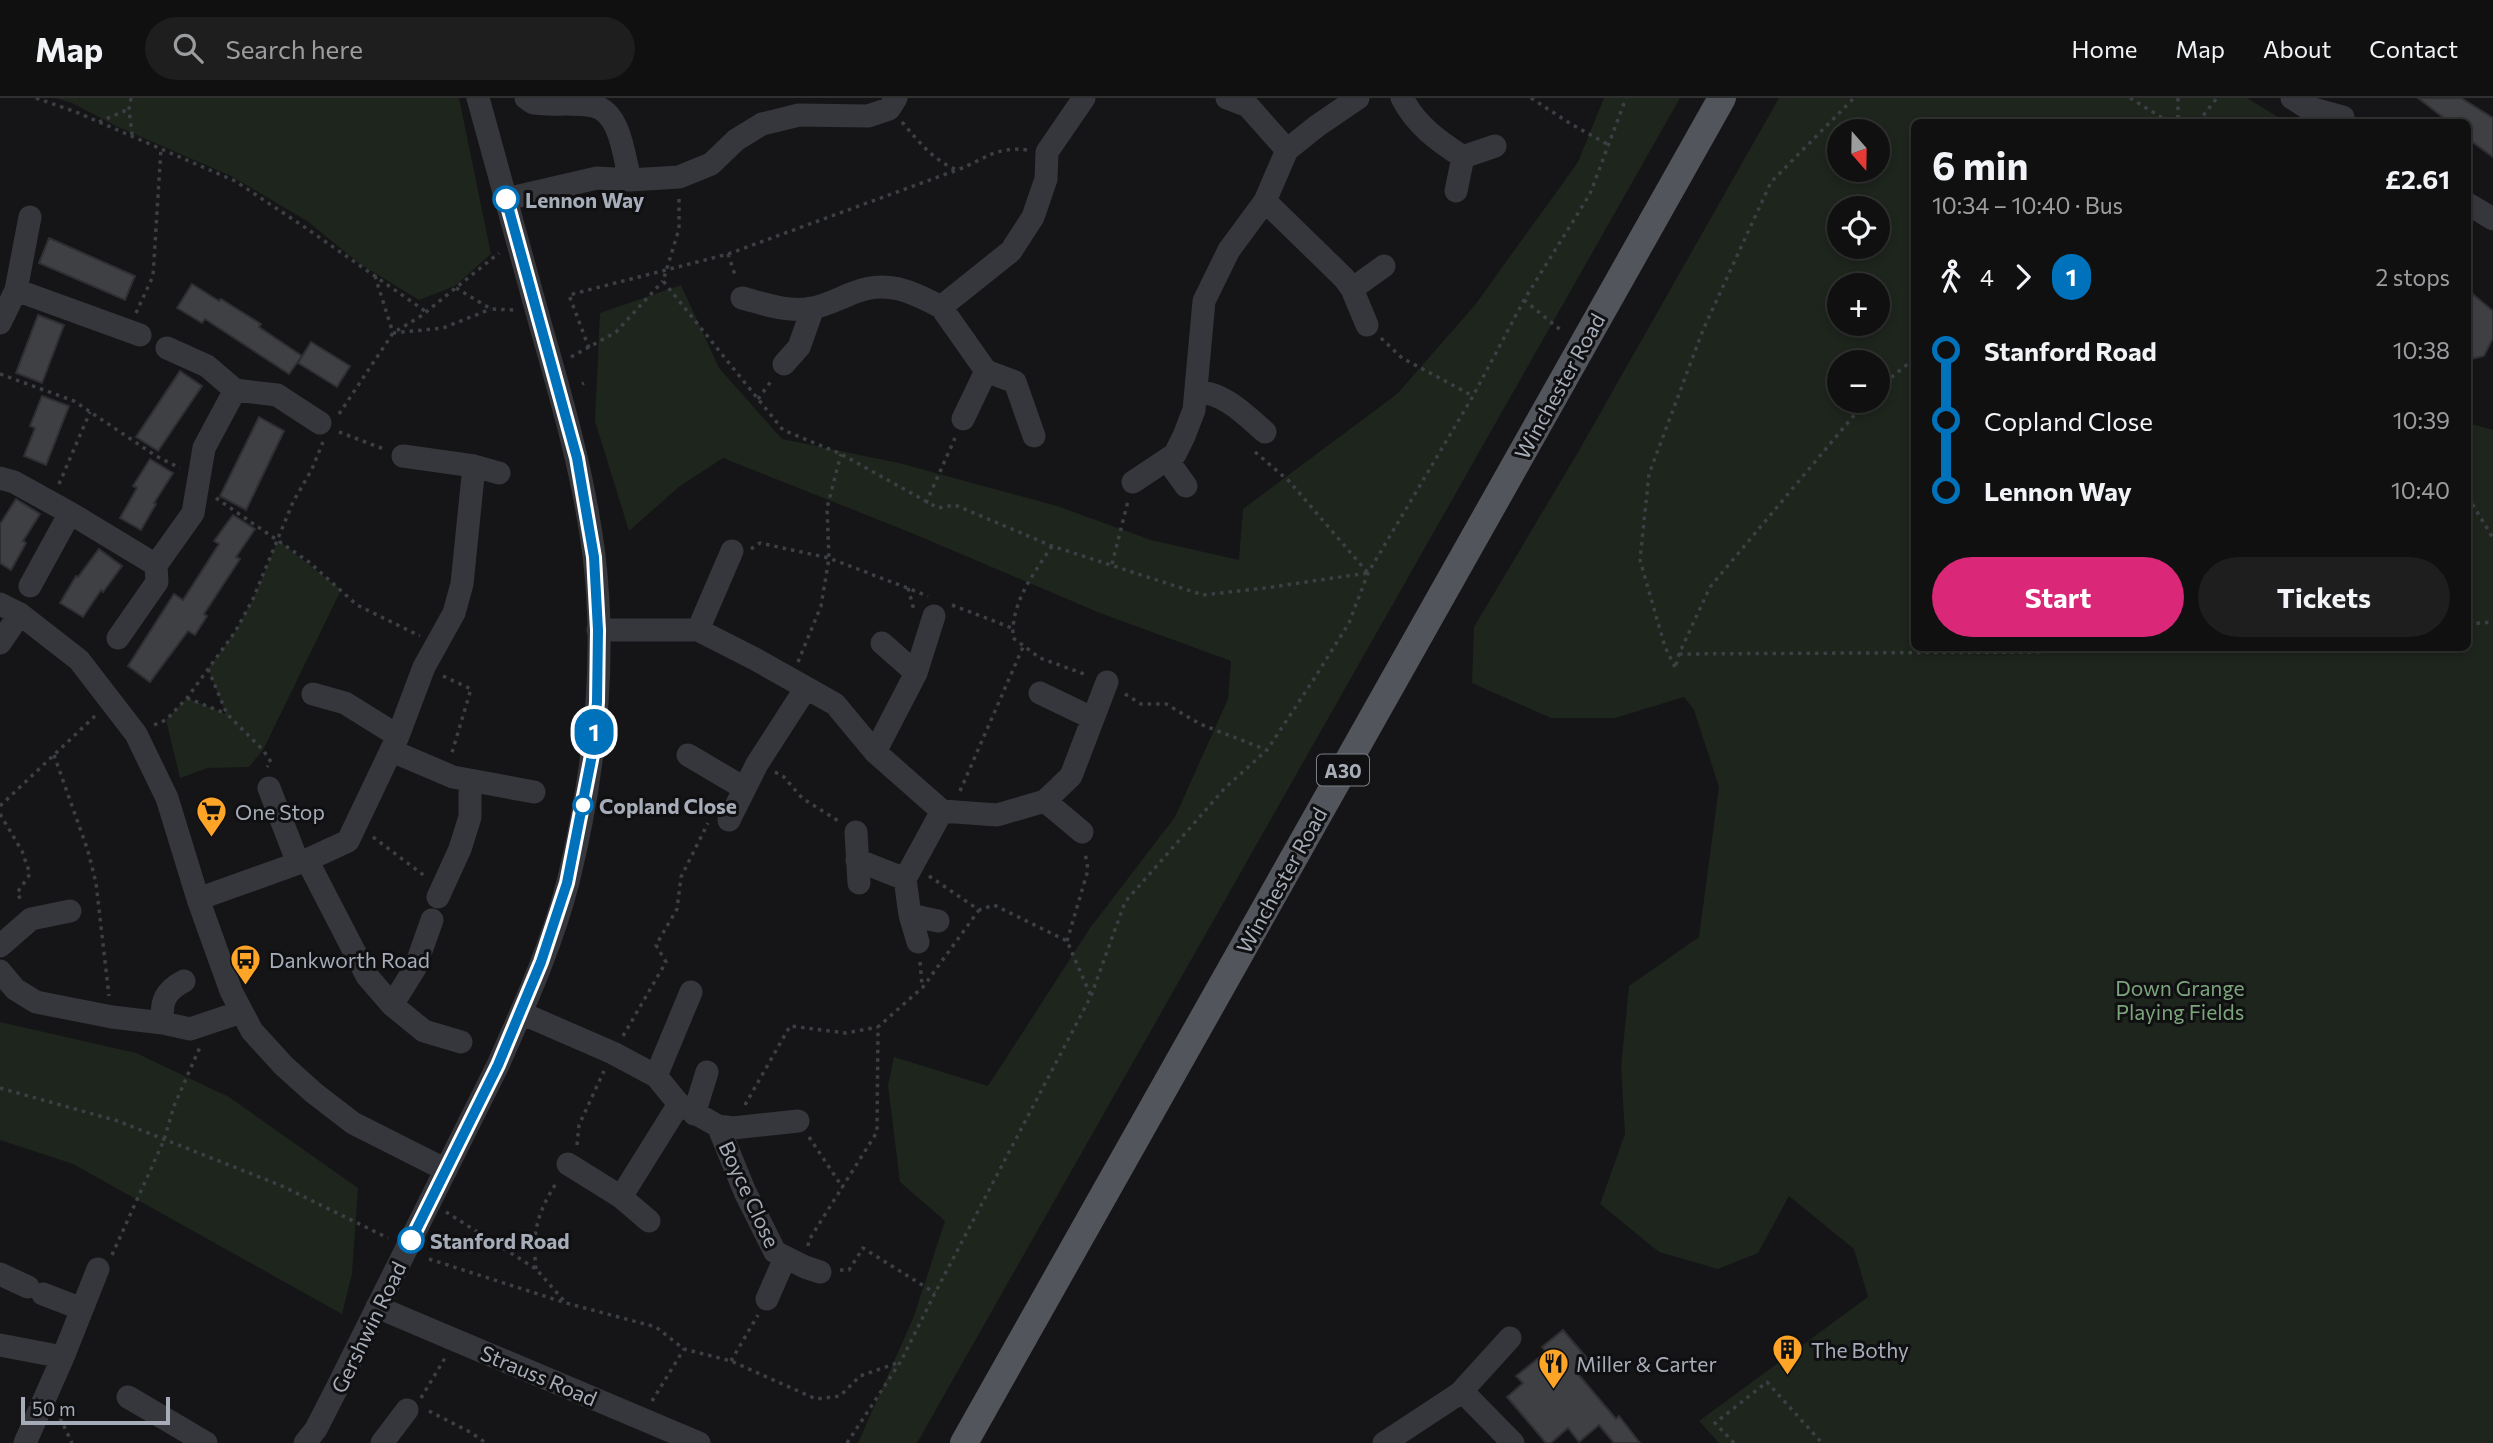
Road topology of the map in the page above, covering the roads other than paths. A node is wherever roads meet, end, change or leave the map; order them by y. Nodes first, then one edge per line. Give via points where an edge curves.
1 (478, 98) edge
2 (526, 98) edge
3 (1084, 98) edge
4 (1227, 98) edge
5 (1358, 98) edge
6 (1722, 98) edge
7 (2292, 98) edge
8 (892, 103) edge
9 (1406, 106) edge
10 (834, 107) edge
11 (2345, 112) edge
12 (1495, 146) dead end
13 (1287, 150) junction
14 (1463, 157) junction
15 (630, 180) junction
16 (1457, 191) dead end
17 (506, 199) junction
18 (1265, 201) junction
19 (2471, 206) edge
20 (30, 218) dead end
21 (2493, 219) edge
22 (1384, 266) dead end
23 (1352, 289) junction
24 (16, 290) junction
25 (742, 298) road end
26 (940, 307) junction
27 (813, 308) junction
28 (0, 323) edge
29 (1367, 325) road end
30 (134, 333) road end
31 (167, 348) dead end
32 (784, 364) dead end
33 (986, 371) junction
34 (235, 390) junction
35 (1196, 391) junction
36 (963, 419) road end
37 (324, 426) road end
38 (1034, 436) dead end
39 (1257, 439) road end
40 (402, 456) road end
41 (1168, 460) junction
42 (474, 466) junction
43 (499, 474) dead end
44 (0, 478) edge
45 (1133, 482) road end
46 (1186, 486) dead end
47 (60, 508) junction
48 (730, 559) road end
49 (156, 565) junction
50 (30, 586) dead end
51 (938, 606) road end
52 (10, 609) edge
53 (598, 630) junction
54 (698, 630) junction
55 (118, 638) dead end
56 (0, 643) edge
57 (882, 643) dead end
58 (916, 673) junction
59 (1107, 682) road end
60 (799, 684) junction
61 (1040, 693) dead end
62 (313, 694) dead end
63 (1092, 718) junction
64 (395, 743) junction
65 (875, 752) junction
66 (688, 755) dead end
67 (470, 782) junction
68 (269, 788) road end
69 (744, 788) junction
70 (534, 792) dead end
71 (1045, 801) junction
72 (946, 811) junction
73 (729, 820) road end
74 (856, 832) road end
75 (1082, 832) road end
76 (858, 860) junction
77 (302, 861) junction
78 (909, 872) junction
79 (859, 883) dead end
80 (440, 893) road end
81 (198, 899) junction
82 (69, 911) dead end
83 (910, 915) junction
84 (432, 920) dead end
85 (938, 921) dead end
86 (918, 942) dead end
87 (0, 946) edge
88 (1, 973) edge
89 (184, 981) dead end
90 (691, 992) dead end
91 (392, 1005) junction
92 (241, 1012) junction
93 (520, 1013) junction
94 (163, 1023) junction
95 (461, 1042) dead end
96 (707, 1073) dead end
97 (656, 1076) junction
98 (687, 1109) junction
99 (798, 1121) road end
100 (725, 1127) junction
101 (569, 1164) dead end
102 (446, 1170) junction
103 (621, 1197) junction
104 (649, 1221) dead end
105 (105, 1263) road end
106 (0, 1274) edge
107 (767, 1299) road end
108 (377, 1307) junction
109 (82, 1310) junction
110 (1510, 1338) dead end
111 (0, 1345) edge
112 (63, 1357) junction
113 (1462, 1391) junction
114 (128, 1398) dead end
115 (417, 1409) road end
116 (318, 1438) edge
117 (1507, 1441) edge
118 (25, 1443) edge
119 (206, 1443) edge
120 (382, 1443) edge
121 (699, 1443) edge
122 (964, 1443) edge
123 (1384, 1443) edge

1 - 17 street, Gershwin Road
2 - 15 street via 533,103 594,106 605,111 620,138
3 - 26 street via 1047,152 1046,179 1033,217 1010,251
4 - 13 street via 1248,106
5 - 13 street
6 - 122 main road, Winchester Road / A30
7 - 11 street via 2306,107
8 - 10 street via 868,116
9 - 14 street via 1437,141
10 - 15 street via 762,124 711,164 679,177
12 - 14 street
13 - 18 street
14 - 16 street
15 - 17 street via 597,178
17 - 53 street, Gershwin Road via 577,458 594,557
18 - 23 street
18 - 35 street via 1229,250 1204,301
19 - 21 street
20 - 24 street
22 - 23 street
23 - 29 street
24 - 28 street
24 - 30 street
25 - 27 street via 789,310
26 - 27 street via 890,285 861,289
26 - 33 street
27 - 32 street via 799,347
31 - 34 street via 207,366
33 - 36 street
33 - 38 street via 1015,382
34 - 37 street via 277,395
34 - 49 street via 204,448 193,513
35 - 39 street via 1226,400
35 - 41 street via 1184,436
40 - 42 street
41 - 45 street
41 - 46 street
42 - 43 street
42 - 64 street via 462,584 454,613 424,667
44 - 47 street
47 - 49 street
47 - 50 street
48 - 54 street
49 - 55 street via 156,582
51 - 58 street
52 - 56 street
52 - 81 street via 79,660 136,734 167,798
53 - 54 street
53 - 93 street, Gershwin Road via 597,702 586,792 567,883
54 - 60 street
57 - 58 street
58 - 65 street
59 - 63 street
60 - 65 street via 835,704
60 - 69 street
61 - 63 street
62 - 64 street via 345,704
63 - 71 street via 1071,776
64 - 67 street
64 - 77 street via 348,841
65 - 72 street
66 - 69 street
67 - 70 street
67 - 80 street via 470,817
68 - 77 street
69 - 73 street
71 - 72 street via 997,815
71 - 75 street
72 - 78 street
74 - 76 street
76 - 78 street
76 - 79 street
77 - 81 street
77 - 91 street via 367,976
78 - 83 street
81 - 92 street
82 - 87 street via 31,919
83 - 85 street
83 - 86 street
84 - 91 street via 415,968
88 - 94 street via 36,1002
89 - 94 street via 172,987 162,1003
90 - 97 street
91 - 95 street via 424,1031
92 - 94 street via 190,1029
92 - 102 street via 252,1031 314,1093 353,1123
93 - 97 street, Boyce Close
93 - 102 street, Gershwin Road
96 - 98 street
97 - 98 street, Boyce Close
98 - 100 street, Boyce Close
98 - 103 street
99 - 100 street, Boyce Close
100 - 107 street, Boyce Close via 745,1192 775,1252 803,1266
101 - 103 street
102 - 108 street, Gershwin Road
103 - 104 street
105 - 109 street
106 - 109 street
108 - 116 street, Gershwin Road
108 - 121 street, Strauss Road
109 - 112 street
110 - 113 street
111 - 112 street
112 - 118 street
113 - 117 street
113 - 123 street
114 - 119 street
115 - 120 street

